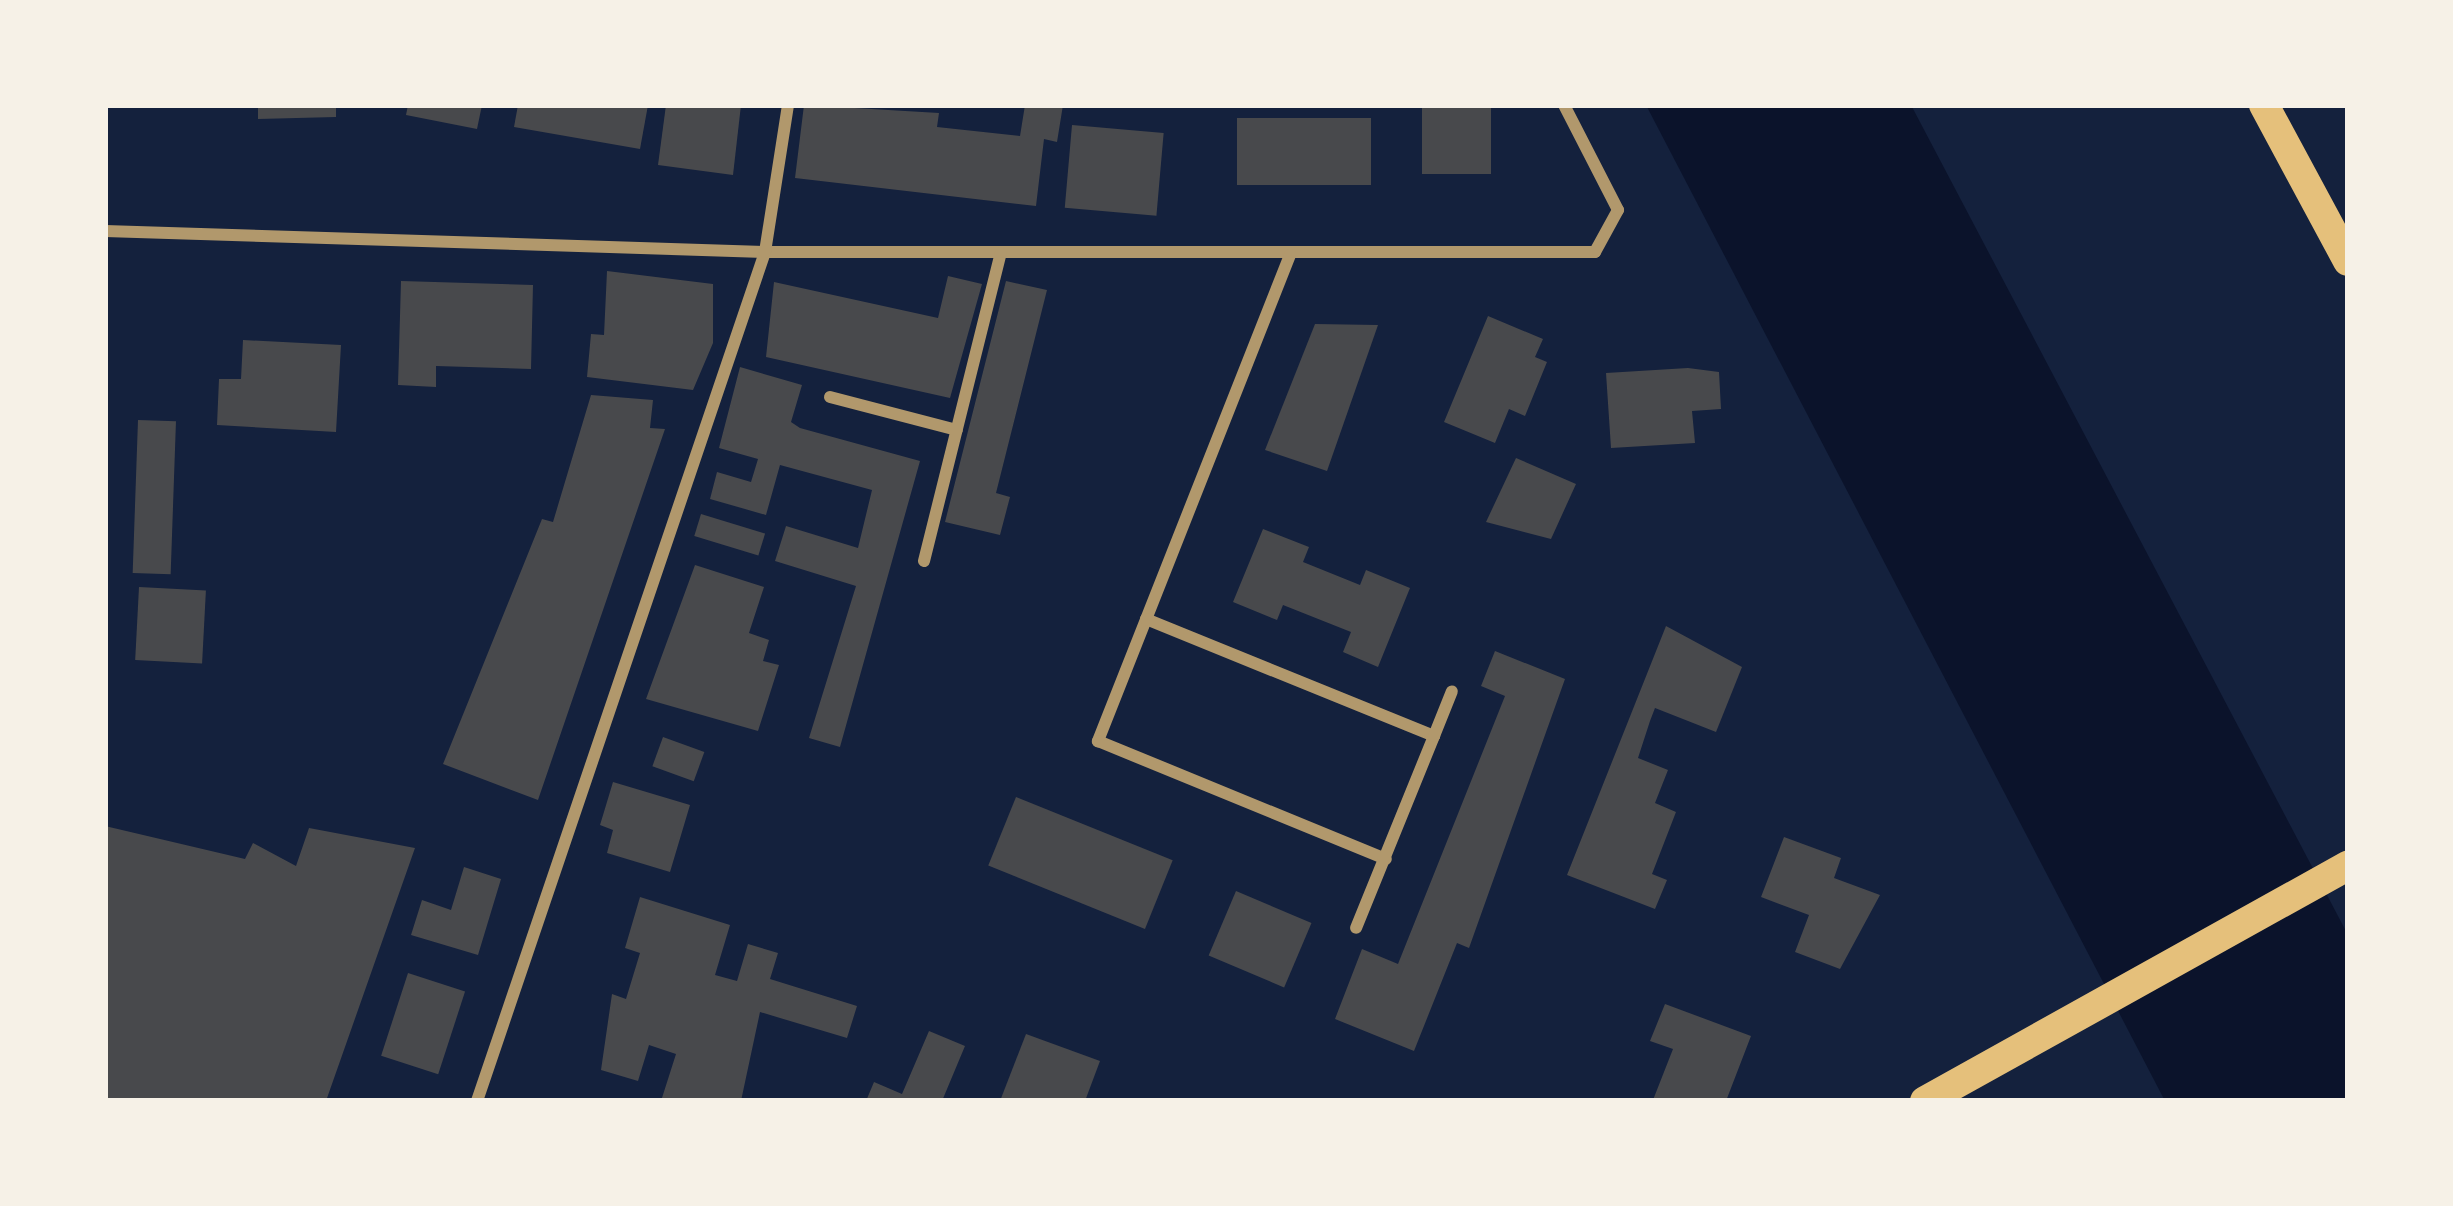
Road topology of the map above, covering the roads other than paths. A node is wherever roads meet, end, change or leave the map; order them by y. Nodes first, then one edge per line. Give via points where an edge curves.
1 (788, 105) edge
2 (1564, 105) edge
3 (2264, 105) edge
4 (105, 231) edge
5 (764, 252) junction
6 (1001, 253) junction
7 (1290, 254) junction
8 (2348, 261) edge
9 (830, 397) dead end
10 (957, 430) junction
11 (924, 561) dead end
12 (1146, 619) junction
13 (1452, 691) dead end
14 (1434, 736) junction
15 (1386, 859) junction
16 (2348, 866) edge
17 (1356, 928) dead end
18 (477, 1101) edge
19 (1925, 1101) edge

1 - 5 street
2 - 7 street via 1618,210 1595,252
3 - 8 main road
4 - 5 street
5 - 6 street
5 - 18 street
6 - 7 street
6 - 10 street
7 - 12 street
9 - 10 street
10 - 11 street
12 - 14 street
12 - 15 street via 1098,741
13 - 14 street
14 - 15 street
15 - 17 street
16 - 19 main road via 2060,1017

